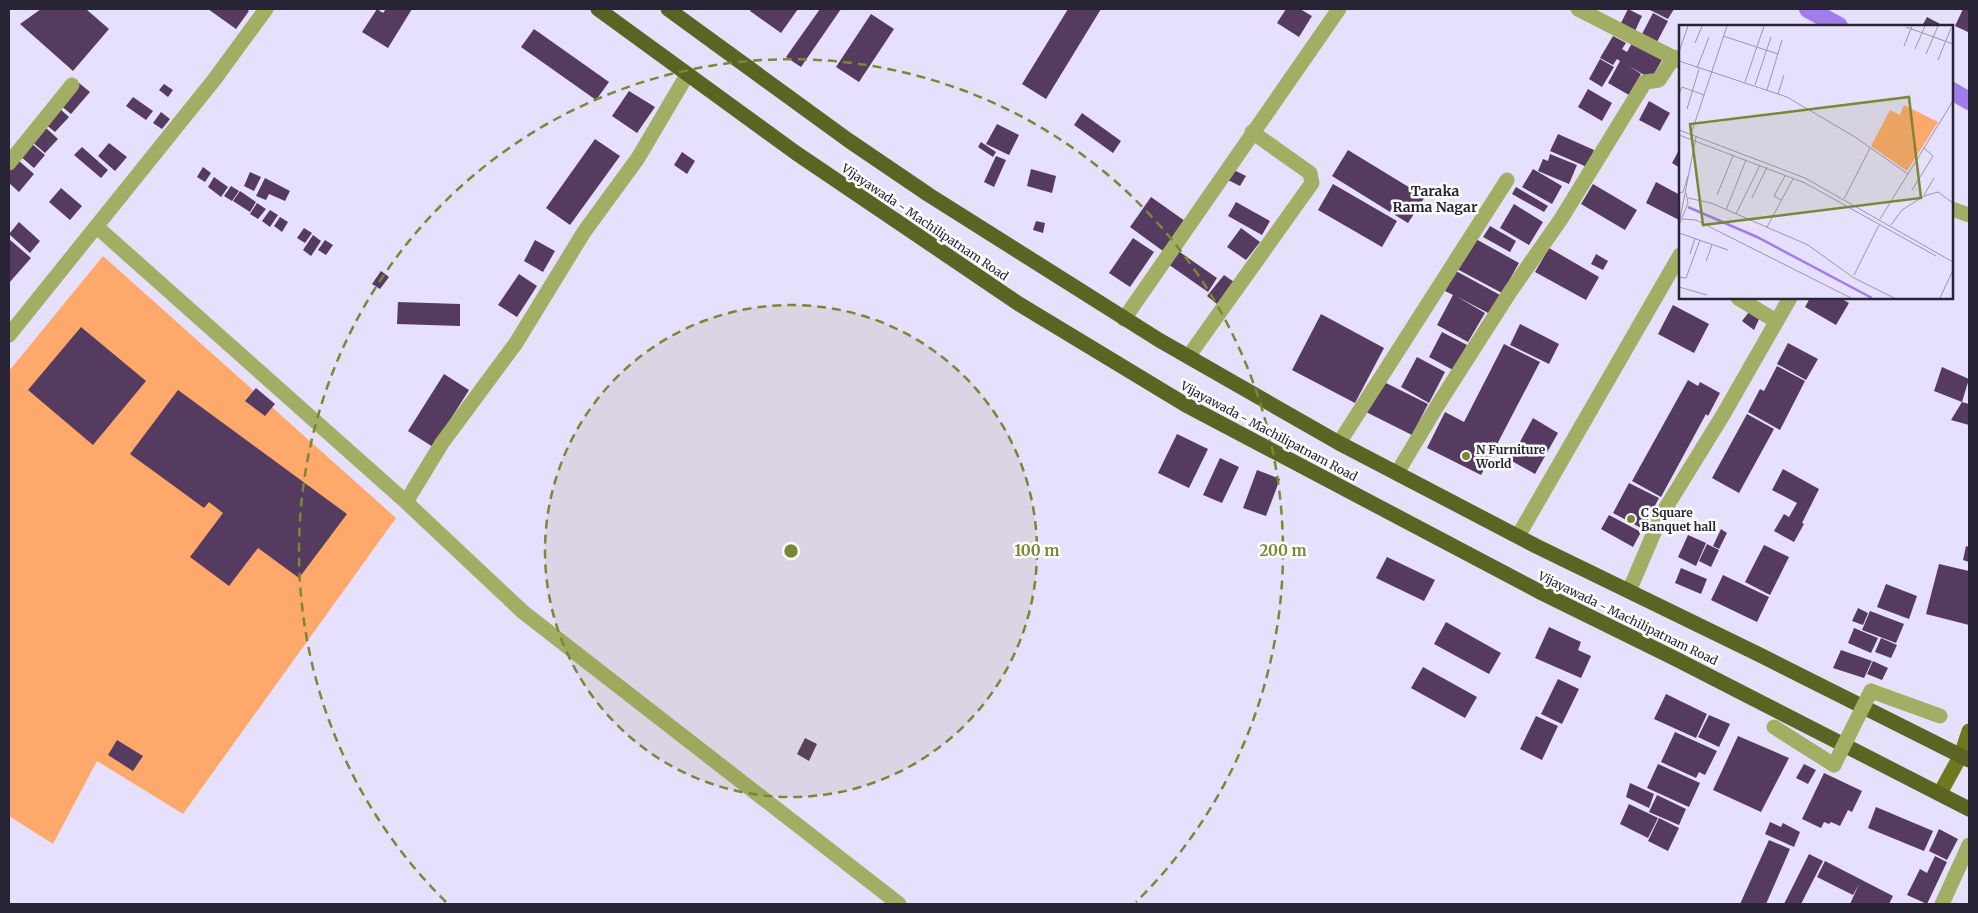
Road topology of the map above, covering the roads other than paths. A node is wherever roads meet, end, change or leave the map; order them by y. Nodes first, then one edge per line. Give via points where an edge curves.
1 (266, 9) edge
2 (598, 9) edge
3 (668, 9) edge
4 (1339, 9) edge
5 (1578, 9) edge
6 (1677, 59) edge
7 (687, 75) junction
8 (72, 85) dead end
9 (1252, 132) junction
10 (9, 164) edge
11 (1507, 180) dead end
12 (1953, 209) edge
13 (1969, 215) edge
14 (97, 227) junction
15 (1679, 261) edge
16 (1740, 299) edge
17 (1789, 299) edge
18 (1124, 319) junction
19 (1776, 321) junction
20 (9, 335) edge
21 (1188, 357) junction
22 (1340, 443) junction
23 (1397, 473) junction
24 (406, 502) junction
25 (1518, 536) junction
26 (1629, 591) junction
27 (1940, 716) dead end
28 (1774, 727) dead end
29 (1969, 731) edge
30 (1965, 758) edge
31 (1940, 793) junction
32 (1969, 809) edge
33 (1969, 845) edge
34 (899, 904) edge
35 (1942, 904) edge

1 - 14 street
2 - 7 highway, Vijayawada - Machilipatnam Road
3 - 18 highway, Vijayawada - Machilipatnam Road via 922,191
4 - 9 street
5 - 6 street
6 - 23 street via 1659,80 1645,82
7 - 24 street via 638,158 584,232 516,343 442,443
7 - 31 highway, Vijayawada - Machilipatnam Road via 1019,304 1186,405 1542,594
8 - 10 street
9 - 18 street
9 - 21 street via 1310,173 1312,183
11 - 22 street
12 - 13 street
14 - 20 street
14 - 24 street
15 - 25 street
16 - 19 street
17 - 19 street
18 - 21 highway, Vijayawada - Machilipatnam Road
19 - 26 street via 1662,514
21 - 22 highway, Vijayawada - Machilipatnam Road
22 - 23 highway, Vijayawada - Machilipatnam Road
23 - 25 highway, Vijayawada - Machilipatnam Road
24 - 34 street via 523,612
25 - 26 highway, Vijayawada - Machilipatnam Road
26 - 30 highway, Vijayawada - Machilipatnam Road
27 - 28 street, bridge via 1871,691 1834,765
29 - 30 main road
30 - 31 main road
31 - 32 highway, Vijayawada - Machilipatnam Road
33 - 35 street

